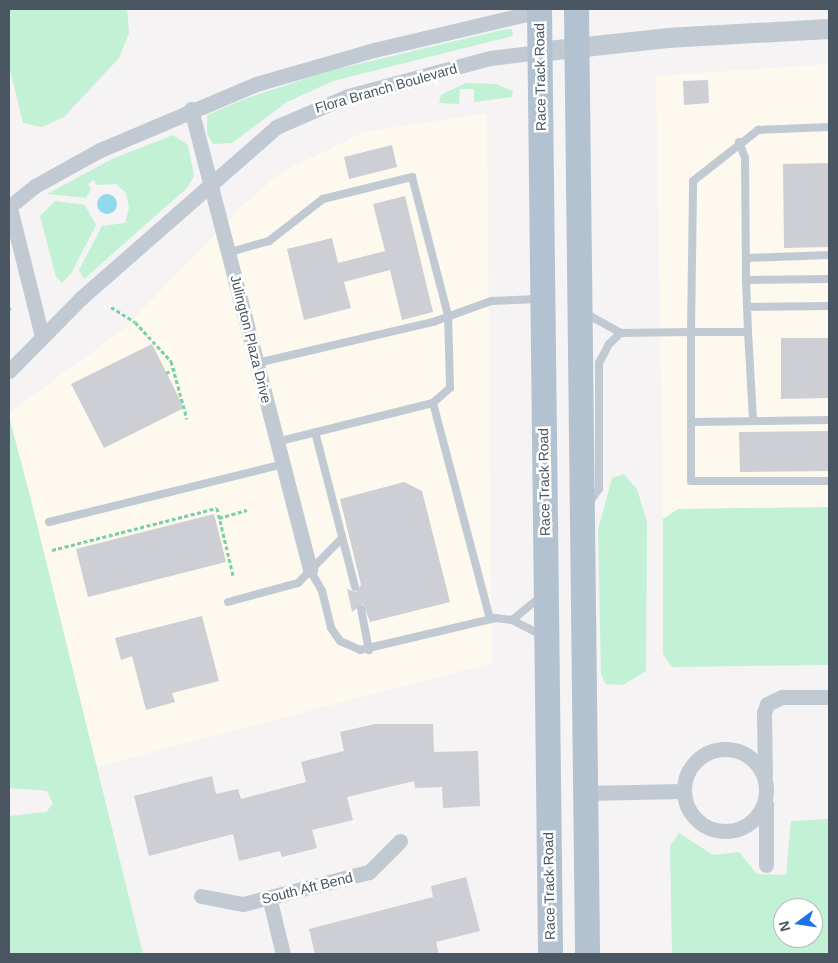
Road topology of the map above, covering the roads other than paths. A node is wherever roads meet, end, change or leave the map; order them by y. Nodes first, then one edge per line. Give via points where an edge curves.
1 (576, 9) edge
2 (542, 10) edge
3 (829, 28) edge
4 (576, 46) junction
5 (539, 52) junction
6 (192, 109) junction
7 (829, 127) edge
8 (739, 142) junction
9 (212, 182) junction
10 (9, 206) edge
11 (230, 252) junction
12 (829, 255) edge
13 (746, 258) junction
14 (829, 279) edge
15 (746, 280) junction
16 (543, 299) junction
17 (829, 306) edge
18 (747, 307) junction
19 (580, 308) junction
20 (448, 315) junction
21 (691, 332) junction
22 (748, 332) junction
23 (621, 333) junction
24 (42, 336) junction
25 (257, 363) junction
26 (9, 371) edge
27 (434, 403) junction
28 (753, 420) junction
29 (829, 420) edge
30 (691, 422) junction
31 (315, 432) junction
32 (277, 442) junction
33 (283, 464) junction
34 (829, 482) edge
35 (582, 510) junction
36 (49, 522) dead end
37 (342, 538) junction
38 (310, 570) junction
39 (352, 587) dead end
40 (546, 592) junction
41 (228, 602) dead end
42 (358, 610) dead end
43 (490, 618) junction
44 (512, 620) junction
45 (547, 638) junction
46 (369, 650) junction
47 (829, 697) edge
48 (766, 789) junction
49 (682, 791) junction
50 (585, 793) junction
51 (548, 795) junction
52 (400, 841) dead end
53 (766, 864) dead end
54 (201, 896) dead end
55 (269, 898) junction
56 (283, 954) edge
57 (550, 954) edge
58 (587, 954) edge

1 - 4 main road
2 - 5 main road, Race Track Road
2 - 6 street via 356,55 256,84
3 - 4 street, Flora Branch Boulevard
4 - 5 street, Flora Branch Boulevard
4 - 19 main road
5 - 9 street, Flora Branch Boulevard via 490,58 300,114 276,127
5 - 16 main road, Race Track Road
6 - 9 street, Julington Plaza Drive
6 - 10 street via 100,150 35,186
7 - 8 lane via 774,126
8 - 13 lane via 745,158
8 - 21 lane via 692,181
9 - 11 street, Julington Plaza Drive
9 - 24 street, Flora Branch Boulevard
10 - 24 street
11 - 20 lane via 269,241 323,199 412,177
11 - 25 street, Julington Plaza Drive
12 - 13 lane
13 - 15 lane
14 - 15 lane
15 - 18 lane
16 - 20 lane via 491,301
16 - 40 main road, Race Track Road
17 - 18 lane
18 - 22 lane
19 - 23 lane via 598,324
19 - 35 main road
20 - 25 lane
20 - 27 lane via 450,388
21 - 22 lane
21 - 23 lane
21 - 30 lane
22 - 28 lane
23 - 35 lane via 609,344 599,363 599,489 594,501
24 - 26 street, Flora Branch Boulevard
25 - 32 street, Julington Plaza Drive
27 - 31 lane
27 - 43 lane
28 - 29 lane
28 - 30 lane
30 - 34 lane via 691,481
31 - 32 lane
31 - 37 lane
32 - 33 street, Julington Plaza Drive
33 - 36 lane
33 - 38 street, Julington Plaza Drive
35 - 50 main road
37 - 38 lane
37 - 39 lane
38 - 41 lane via 298,582
38 - 46 lane via 340,641
40 - 44 lane
40 - 45 main road, Race Track Road
42 - 46 lane
43 - 44 lane
43 - 46 lane
44 - 45 lane
45 - 51 main road, Race Track Road
47 - 48 street via 782,697 768,704 764,713
48 - 49 street via 756,819 723,831 706,826 693,816
48 - 49 street via 754,759 731,749 713,751 696,761
48 - 53 street
49 - 50 street
50 - 51 main road
50 - 58 main road
51 - 57 main road, Race Track Road
52 - 55 street, South Aft Bend via 369,872
54 - 55 street, South Aft Bend via 244,904
55 - 56 street

